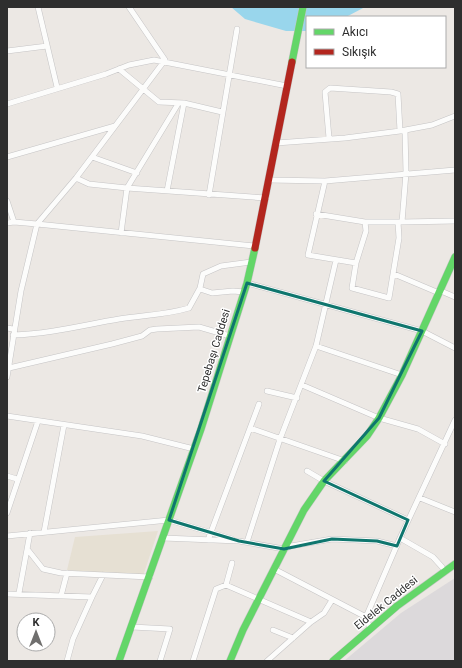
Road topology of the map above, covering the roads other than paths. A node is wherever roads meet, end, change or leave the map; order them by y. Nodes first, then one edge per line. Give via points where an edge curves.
1 (38, 7) edge
2 (129, 7) edge
3 (303, 7) edge
4 (237, 29) dead end
5 (47, 46) junction
6 (7, 51) edge
7 (165, 60) junction
8 (119, 69) junction
9 (229, 76) junction
10 (286, 86) junction
11 (57, 88) junction
12 (144, 90) junction
13 (184, 103) junction
14 (7, 104) edge
15 (178, 104) junction
16 (222, 112) junction
17 (455, 116) edge
18 (116, 126) junction
19 (403, 131) junction
20 (329, 138) junction
21 (276, 143) junction
22 (92, 156) junction
23 (7, 157) edge
24 (455, 170) edge
25 (137, 172) junction
26 (406, 173) junction
27 (76, 178) junction
28 (269, 180) junction
29 (325, 181) junction
30 (127, 188) junction
31 (167, 191) junction
32 (209, 195) junction
33 (266, 198) junction
34 (7, 201) edge
35 (316, 214) junction
36 (455, 221) edge
37 (14, 222) junction
38 (365, 222) junction
39 (400, 222) junction
40 (7, 224) edge
41 (37, 224) junction
42 (121, 233) junction
43 (254, 246) junction
44 (455, 257) edge
45 (336, 260) junction
46 (251, 262) junction
47 (356, 263) junction
48 (394, 274) junction
49 (247, 283) junction
50 (200, 289) junction
51 (244, 292) junction
52 (440, 292) junction
53 (455, 297) edge
54 (326, 304) junction
55 (7, 328) edge
56 (422, 331) junction
57 (13, 332) junction
58 (230, 336) junction
59 (316, 346) junction
60 (455, 348) edge
61 (9, 368) junction
62 (402, 375) junction
63 (7, 377) edge
64 (302, 385) junction
65 (267, 391) dead end
66 (297, 398) junction
67 (259, 404) dead end
68 (7, 416) edge
69 (379, 418) junction
70 (455, 420) edge
71 (38, 421) junction
72 (64, 424) junction
73 (250, 428) junction
74 (449, 433) junction
75 (455, 436) edge
76 (280, 439) junction
77 (445, 444) junction
78 (194, 449) junction
79 (345, 460) junction
80 (307, 471) dead end
81 (7, 476) edge
82 (17, 479) junction
83 (324, 481) junction
84 (420, 498) junction
85 (7, 512) edge
86 (455, 512) edge
87 (169, 520) junction
88 (408, 520) junction
89 (44, 532) junction
90 (211, 532) junction
91 (30, 533) junction
92 (7, 536) edge
93 (163, 538) junction
94 (400, 538) junction
95 (208, 540) junction
96 (239, 541) junction
97 (247, 542) junction
98 (396, 546) junction
99 (284, 549) junction
100 (28, 550) junction
101 (232, 563) dead end
102 (455, 564) edge
103 (442, 567) dead end
104 (274, 569) junction
105 (67, 573) junction
106 (103, 575) junction
107 (150, 577) junction
108 (226, 585) junction
109 (19, 593) junction
110 (7, 594) edge
111 (61, 596) junction
112 (92, 597) junction
113 (258, 600) junction
114 (332, 600) junction
115 (366, 617) junction
116 (311, 622) junction
117 (132, 627) junction
118 (370, 629) junction
119 (273, 630) dead end
120 (293, 638) junction
121 (66, 661) edge
122 (118, 661) edge
123 (160, 661) edge
124 (193, 661) edge
125 (230, 661) edge
126 (267, 661) edge
127 (333, 661) edge

1 - 5 street
2 - 7 street
3 - 10 main road, Tepebaşı Caddesi
4 - 9 street
5 - 6 street
5 - 11 street
7 - 8 street via 154,60
7 - 9 street
7 - 12 street
8 - 11 street
8 - 12 street
9 - 10 street
9 - 16 street
10 - 21 main road, Tepebaşı Caddesi
11 - 14 street
12 - 15 street via 159,102
12 - 18 street
13 - 15 street
13 - 16 street
13 - 31 street
15 - 25 street
16 - 32 street
17 - 19 street via 432,125
18 - 22 street
18 - 23 street
19 - 20 street
19 - 20 street via 398,94 330,88 326,92
19 - 26 street
20 - 21 street
21 - 28 main road, Tepebaşı Caddesi
22 - 25 street
22 - 27 street
24 - 26 street
25 - 30 street
26 - 29 street
26 - 39 street
27 - 30 street via 89,184
27 - 41 street
28 - 29 street
28 - 33 main road, Tepebaşı Caddesi
29 - 35 street
30 - 31 street
30 - 42 street
31 - 32 street
32 - 33 street
33 - 43 main road, Tepebaşı Caddesi
34 - 37 street
35 - 38 street
35 - 45 street via 308,255
36 - 39 street
37 - 40 street
37 - 41 street
38 - 39 street
38 - 47 street via 366,231
39 - 48 street
41 - 42 street
41 - 57 street
42 - 43 street
43 - 46 main road, Tepebaşı Caddesi
44 - 52 main road
45 - 47 street
45 - 54 street
46 - 49 main road, Tepebaşı Caddesi
46 - 50 street via 232,264 203,274
47 - 48 street via 352,288 365,292 389,298
48 - 52 street
49 - 51 main road, Tepebaşı Caddesi
49 - 54 street
50 - 51 street via 212,293
50 - 57 street via 189,308 170,314 137,316 38,334
51 - 58 main road, Tepebaşı Caddesi
52 - 53 street
52 - 56 main road
54 - 56 street
54 - 59 street
55 - 57 street
56 - 60 street
56 - 62 main road
57 - 61 street
58 - 61 street via 200,327 150,330 142,336
58 - 78 main road, Tepebaşı Caddesi
59 - 62 street
59 - 64 street
61 - 63 street
62 - 69 main road
64 - 66 street
64 - 69 street
65 - 66 street
66 - 76 street
67 - 73 street
68 - 71 street
69 - 77 street via 418,429
69 - 79 main road
70 - 74 street
71 - 72 street
71 - 82 street
72 - 78 street via 142,436
72 - 89 street
73 - 76 street
73 - 90 street
74 - 75 street
74 - 77 street
76 - 79 street
76 - 97 street
77 - 84 street
78 - 87 main road, Tepebaşı Caddesi
79 - 83 main road
80 - 83 street
81 - 82 street
82 - 85 street
83 - 88 street
83 - 99 main road via 304,510
84 - 86 street
84 - 88 street
87 - 89 street
87 - 90 street
87 - 93 main road, Tepebaşı Caddesi
88 - 94 street
89 - 91 street
90 - 95 street
90 - 96 street
91 - 92 street
91 - 100 street
93 - 95 street
93 - 107 main road, Tepebaşı Caddesi
94 - 98 street
94 - 103 street via 433,557
95 - 96 street
96 - 97 street
97 - 99 street
98 - 99 street via 377,541 332,539
98 - 115 street
99 - 104 main road
100 - 105 street via 43,569
100 - 109 street
101 - 108 street
102 - 118 main road, Eldelek Caddesi
104 - 113 main road
104 - 114 street
105 - 106 street
105 - 111 street
106 - 107 street
106 - 112 street
107 - 117 main road, Tepebaşı Caddesi
108 - 113 street
108 - 124 street via 216,589
109 - 110 street
109 - 111 street
111 - 112 street
112 - 121 street
113 - 116 street
113 - 125 main road
114 - 115 street
114 - 116 street via 324,613
115 - 118 street
116 - 120 street
117 - 122 main road, Tepebaşı Caddesi
117 - 123 street via 170,629
118 - 127 main road, Eldelek Caddesi
119 - 120 street
120 - 126 street

